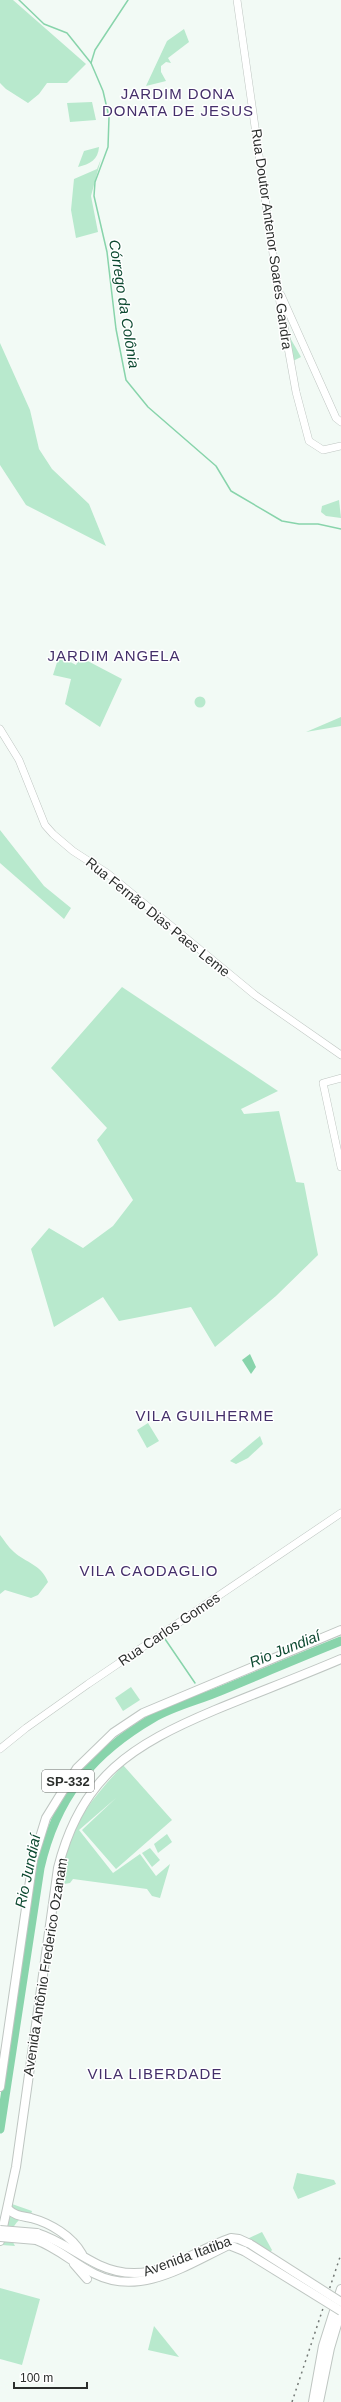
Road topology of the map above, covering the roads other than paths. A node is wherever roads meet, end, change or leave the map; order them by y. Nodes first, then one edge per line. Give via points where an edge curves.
1 (237, 0) edge
2 (279, 291) junction
3 (284, 324) junction
4 (297, 331) junction
5 (341, 422) edge
6 (341, 446) edge
7 (0, 729) edge
8 (341, 1055) edge
9 (341, 1078) edge
10 (341, 1167) edge
11 (341, 1513) edge
12 (341, 1630) edge
13 (341, 1659) edge
14 (0, 1750) edge
15 (0, 2087) edge
16 (8, 2209) junction
17 (0, 2230) edge
18 (0, 2237) edge
19 (37, 2237) junction
20 (0, 2241) edge
21 (247, 2247) junction
22 (68, 2257) junction
23 (80, 2259) junction
24 (87, 2279) dead end
25 (341, 2289) edge
26 (341, 2302) edge
27 (341, 2311) edge
28 (313, 2402) edge
29 (319, 2402) edge

1 - 2 main road, Rua Doutor Antenor Soares Gandra
2 - 3 main road, Rua Doutor Antenor Soares Gandra
2 - 4 main road
3 - 4 main road via 290,324
3 - 6 main road, Rua Doutor Antenor Soares Gandra via 307,436 318,448 330,450
4 - 5 main road via 336,418
7 - 8 main road, Rua Fernão Dias Paes Leme via 19,760 45,825 53,834 107,873 255,995
9 - 10 main road via 323,1083
11 - 14 main road, Rua Carlos Gomes via 88,1684
12 - 15 main road, Avenida Antônio Frederico Ozanam / SP-332 via 143,1713 113,1733 77,1768 46,1818 33,1860
13 - 16 main road, Avenida Antônio Frederico Ozanam / SP-332 via 190,1720 136,1749 109,1771 84,1803 68,1834 58,1868
16 - 20 main road, Avenida Antônio Frederico Ozanam / SP-332
16 - 23 main road via 14,2214 53,2227 71,2240
17 - 19 main road, bridge
18 - 19 main road, bridge
19 - 22 main road, Avenida Itatiba
19 - 23 main road, Avenida Itatiba via 59,2242
21 - 23 main road, Avenida Itatiba via 239,2239 231,2238 144,2274 124,2274
21 - 23 main road, Avenida Itatiba via 229,2245 170,2273 136,2283 104,2278
21 - 26 main road, bridge
21 - 27 main road, bridge
22 - 23 main road, Avenida Itatiba
22 - 24 main road
25 - 28 main road via 323,2346
27 - 29 main road

